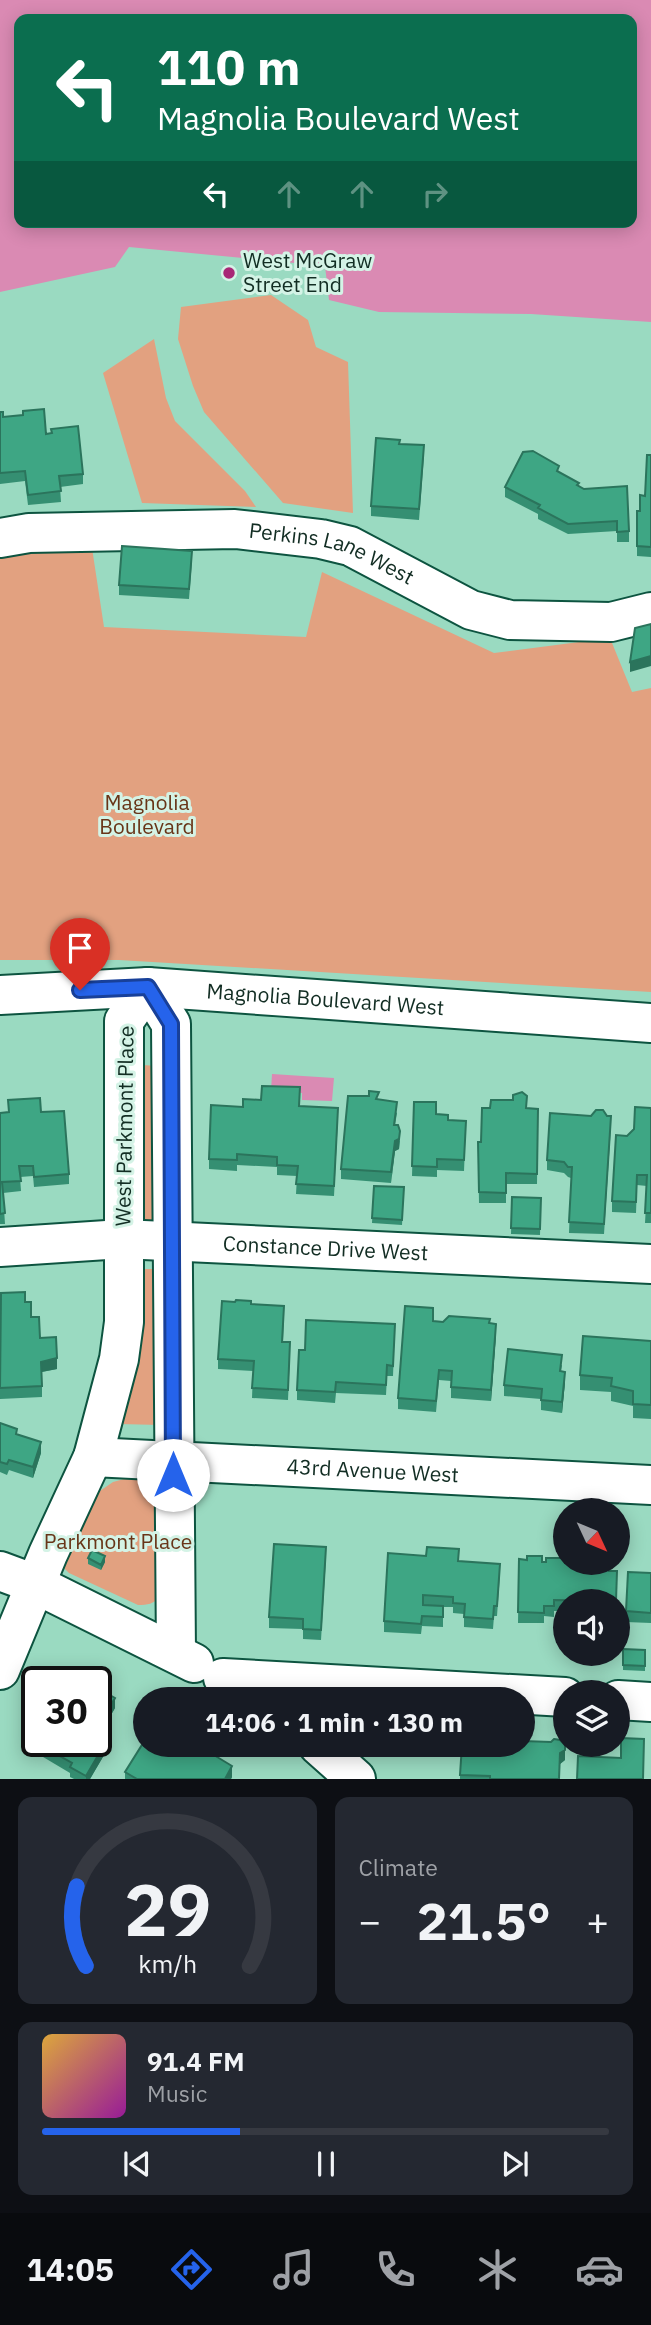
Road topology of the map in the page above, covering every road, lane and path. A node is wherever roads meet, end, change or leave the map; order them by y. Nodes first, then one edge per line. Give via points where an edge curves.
1 (0, 538) edge
2 (651, 612) edge
3 (148, 987) junction
4 (0, 995) edge
5 (651, 1023) edge
6 (122, 1239) junction
7 (173, 1241) junction
8 (0, 1247) edge
9 (651, 1264) edge
10 (93, 1457) junction
11 (173, 1460) junction
12 (651, 1485) edge
13 (0, 1571) edge
14 (35, 1584) junction
15 (176, 1653) junction
16 (0, 1670) edge
17 (235, 1687) edge
18 (535, 1696) edge
19 (553, 1697) edge
20 (630, 1701) edge
21 (651, 1702) edge
22 (331, 1757) edge
23 (356, 1779) edge

1 - 2 street, Perkins Lane West via 29,533 216,529 310,537 350,546 471,610 510,620 611,622
3 - 4 street, Magnolia Boulevard West
3 - 5 street, Magnolia Boulevard West
3 - 6 street, West Parkmont Place via 124,1021
3 - 7 street, West Parkmont Place via 171,1024
6 - 7 street, Constance Drive West
6 - 8 street, Constance Drive West
6 - 10 street, West Parkmont Place via 124,1321 119,1359
7 - 9 street, Constance Drive West
7 - 11 street, West Parkmont Place
10 - 11 street, 43rd Avenue West
10 - 14 street, West Parkmont Place
11 - 12 street, 43rd Avenue West
11 - 15 street, West Parkmont Place
13 - 14 street
14 - 15 street
14 - 16 street, West Parkmont Place
15 - 17 street
18 - 19 street
20 - 21 street
22 - 23 street

